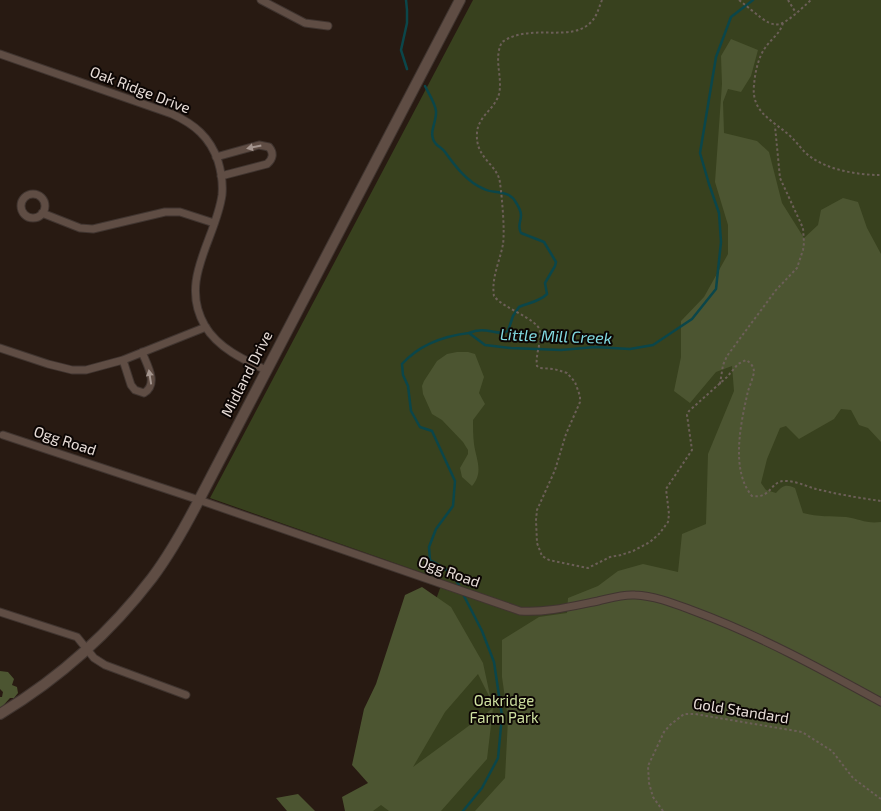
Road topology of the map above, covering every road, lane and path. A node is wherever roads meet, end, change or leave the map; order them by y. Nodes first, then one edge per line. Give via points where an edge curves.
1 (261, 0) edge
2 (460, 0) edge
3 (602, 0) edge
4 (739, 0) edge
5 (812, 0) edge
6 (789, 1) edge
7 (796, 14) junction
8 (783, 24) junction
9 (328, 26) dead end
10 (0, 54) edge
11 (775, 126) junction
12 (216, 156) junction
13 (881, 175) edge
14 (221, 176) junction
15 (42, 213) dead end
16 (214, 223) junction
17 (206, 327) junction
18 (0, 348) edge
19 (142, 352) junction
20 (123, 360) junction
21 (266, 370) junction
22 (720, 384) junction
23 (3, 435) dead end
24 (199, 500) junction
25 (881, 501) edge
26 (0, 612) edge
27 (87, 648) junction
28 (186, 695) dead end
29 (881, 702) edge
30 (0, 714) edge
31 (881, 799) edge
32 (662, 811) edge

1 - 9 street via 305,23
2 - 21 main road, Midland Drive
3 - 22 path via 595,18 585,27 563,33 529,32 502,42 498,56 500,92 477,130 480,152 500,181 503,239 493,292 496,300 540,328 537,366 573,377 580,402 537,510 536,544 542,556 588,568 610,556 633,551 650,542 664,528 669,514 666,488 692,450 687,415
4 - 8 path via 765,22
5 - 7 path
6 - 7 path
7 - 8 path
8 - 11 path via 761,54 754,84 760,110
10 - 12 street, Oak Ridge Drive via 186,120 208,140
11 - 13 path via 818,161 849,172
11 - 22 path via 780,178 803,228 803,250 797,268 776,290 727,356
12 - 14 street, Oak Ridge Drive
14 -> 12 street via 267,164 273,156 272,151 270,147 259,145
14 - 16 street, Oak Ridge Drive via 222,193
15 - 16 street via 92,230 165,212 180,212
16 - 17 street, Oak Ridge Drive via 202,254 196,287
17 - 19 street
17 - 21 street, Oak Ridge Drive via 227,349
18 - 20 street via 72,370 99,368
19 - 20 street
20 -> 19 street via 135,390 144,393 149,390 152,378
21 - 24 main road, Midland Drive
22 - 25 path via 742,362 752,363 754,371 738,451 742,479 752,496 760,497 778,482 785,481
23 - 24 street, Ogg Road
24 - 27 main road, Midland Drive via 152,578 122,614
24 - 29 street, Ogg Road via 520,612 552,610 623,595 656,598 779,648
26 - 27 street via 77,636
27 - 28 street via 105,665
27 - 30 main road, Midland Drive via 42,687
31 - 32 path, Gold Standard via 853,778 832,750 802,732 684,714 664,732 648,766 653,796

